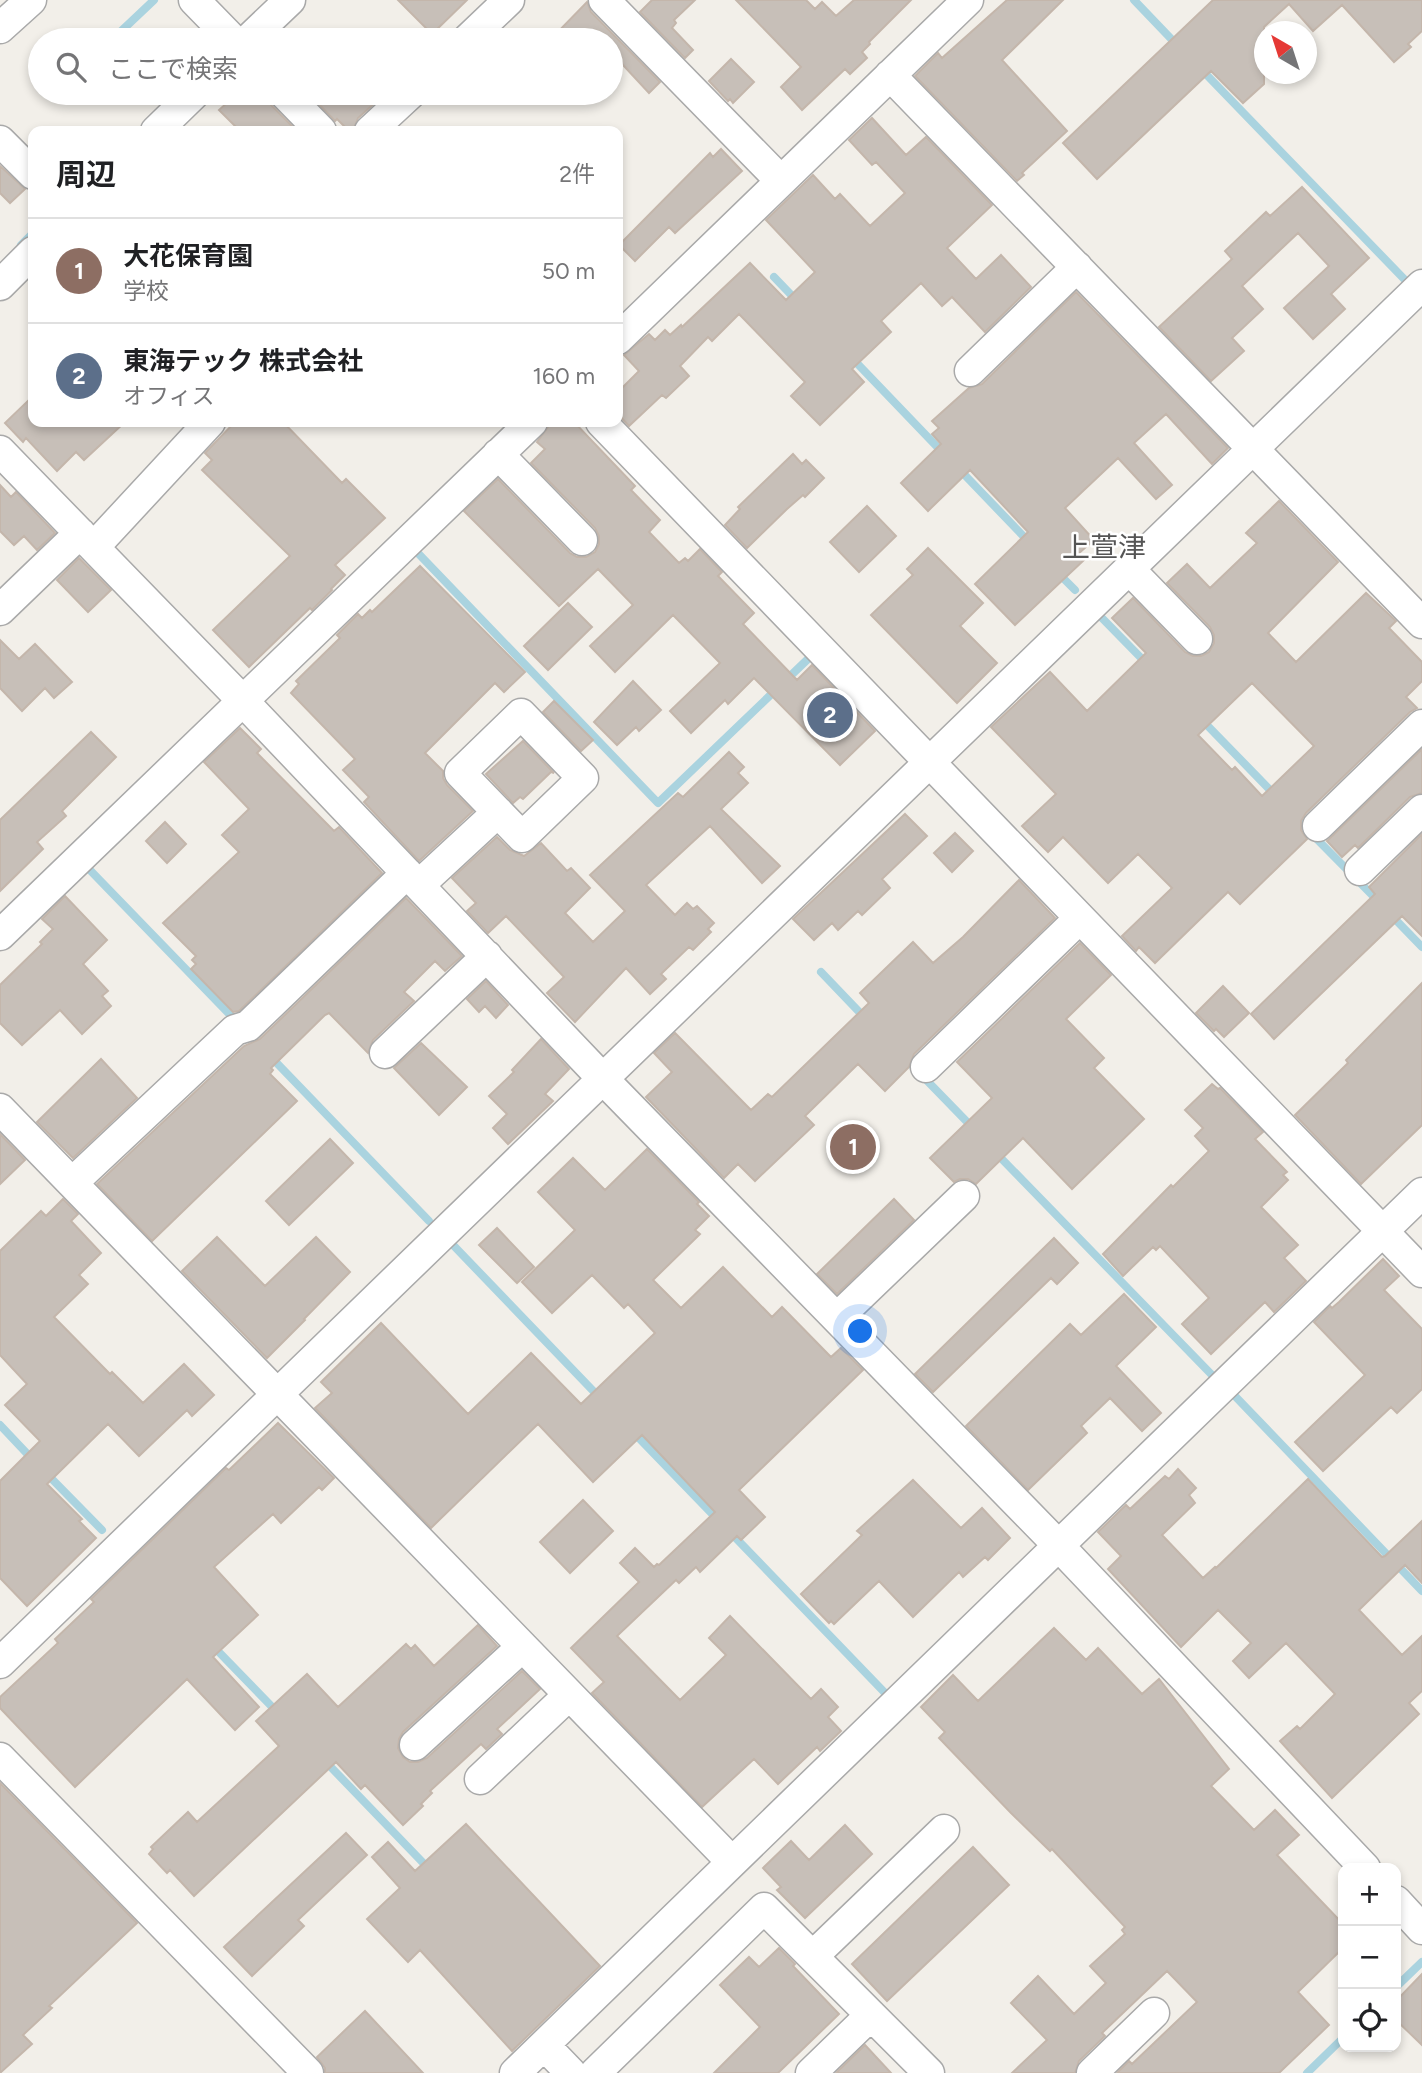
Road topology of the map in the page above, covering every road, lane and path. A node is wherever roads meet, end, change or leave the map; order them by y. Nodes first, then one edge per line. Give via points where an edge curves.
1 (31, 0) edge
2 (194, 0) edge
3 (290, 0) edge
4 (509, 0) edge
5 (968, 0) edge
6 (620, 5) edge
7 (0, 27) edge
8 (221, 28) edge
9 (261, 28) edge
10 (480, 28) edge
11 (890, 75) junction
12 (183, 105) edge
13 (296, 105) edge
14 (398, 105) edge
15 (161, 126) edge
16 (316, 126) edge
17 (375, 126) edge
18 (0, 141) edge
19 (28, 169) edge
20 (780, 181) junction
21 (28, 257) edge
22 (1077, 267) junction
23 (0, 285) edge
24 (1422, 285) edge
25 (623, 334) edge
26 (970, 372) dead end
27 (206, 427) edge
28 (527, 427) edge
29 (606, 427) edge
30 (1253, 449) junction
31 (498, 454) junction
32 (6, 469) edge
33 (87, 540) junction
34 (582, 540) dead end
35 (1129, 569) junction
36 (0, 610) edge
37 (1422, 623) edge
38 (1197, 639) dead end
39 (243, 701) junction
40 (1422, 725) edge
41 (930, 762) junction
42 (1422, 810) edge
43 (498, 812) dead end
44 (1318, 826) dead end
45 (1360, 870) dead end
46 (413, 879) junction
47 (1080, 918) junction
48 (0, 935) edge
49 (487, 956) junction
50 (385, 1054) dead end
51 (926, 1067) dead end
52 (603, 1079) junction
53 (0, 1108) edge
54 (72, 1183) junction
55 (1422, 1193) edge
56 (964, 1196) dead end
57 (1382, 1231) junction
58 (1422, 1272) edge
59 (837, 1318) junction
60 (277, 1395) junction
61 (1058, 1545) junction
62 (522, 1647) junction
63 (0, 1663) edge
64 (569, 1695) junction
65 (415, 1745) dead end
66 (0, 1758) edge
67 (480, 1779) dead end
68 (944, 1830) dead end
69 (732, 1862) junction
70 (1360, 1863) edge
71 (1401, 1906) edge
72 (1422, 1929) edge
73 (813, 1956) junction
74 (1154, 2013) dead end
75 (871, 2015) junction
76 (544, 2045) junction
77 (307, 2073) edge
78 (515, 2073) edge
79 (571, 2073) edge
80 (595, 2073) edge
81 (811, 2073) edge
82 (929, 2073) edge
83 (1092, 2073) edge

1 - 7 street
2 - 8 street
3 - 9 street
4 - 10 street
5 - 11 street
6 - 20 street
11 - 20 street
11 - 22 street
12 - 15 street
13 - 16 street
14 - 17 street
18 - 19 street
20 - 25 street
21 - 23 street
22 - 26 street
22 - 30 street
24 - 30 street
27 - 33 street
28 - 31 street
29 - 41 street
30 - 35 street
30 - 37 street
31 - 34 street
31 - 39 street
32 - 33 street
33 - 36 street
33 - 39 street
35 - 38 street
35 - 41 street
39 - 46 street
39 - 48 street
40 - 44 street
41 - 47 street
41 - 52 street
42 - 45 street
43 - 46 street
46 - 49 street
46 - 54 street via 248,1026 234,1030
47 - 51 street
47 - 57 street
49 - 50 street
49 - 52 street
52 - 59 street
52 - 60 street
53 - 54 street
54 - 60 street
55 - 57 street
56 - 59 street
57 - 58 street
57 - 61 street
59 - 61 street
60 - 62 street
60 - 63 street
61 - 69 street
61 - 70 street
62 - 64 street
62 - 65 street
64 - 67 street
64 - 69 street
66 - 77 street
68 - 73 street
69 - 76 street
71 - 72 street
73 - 75 street
73 - 80 street via 764,1908
74 - 83 street
75 - 81 street
75 - 82 street
76 - 78 street
76 - 79 street

